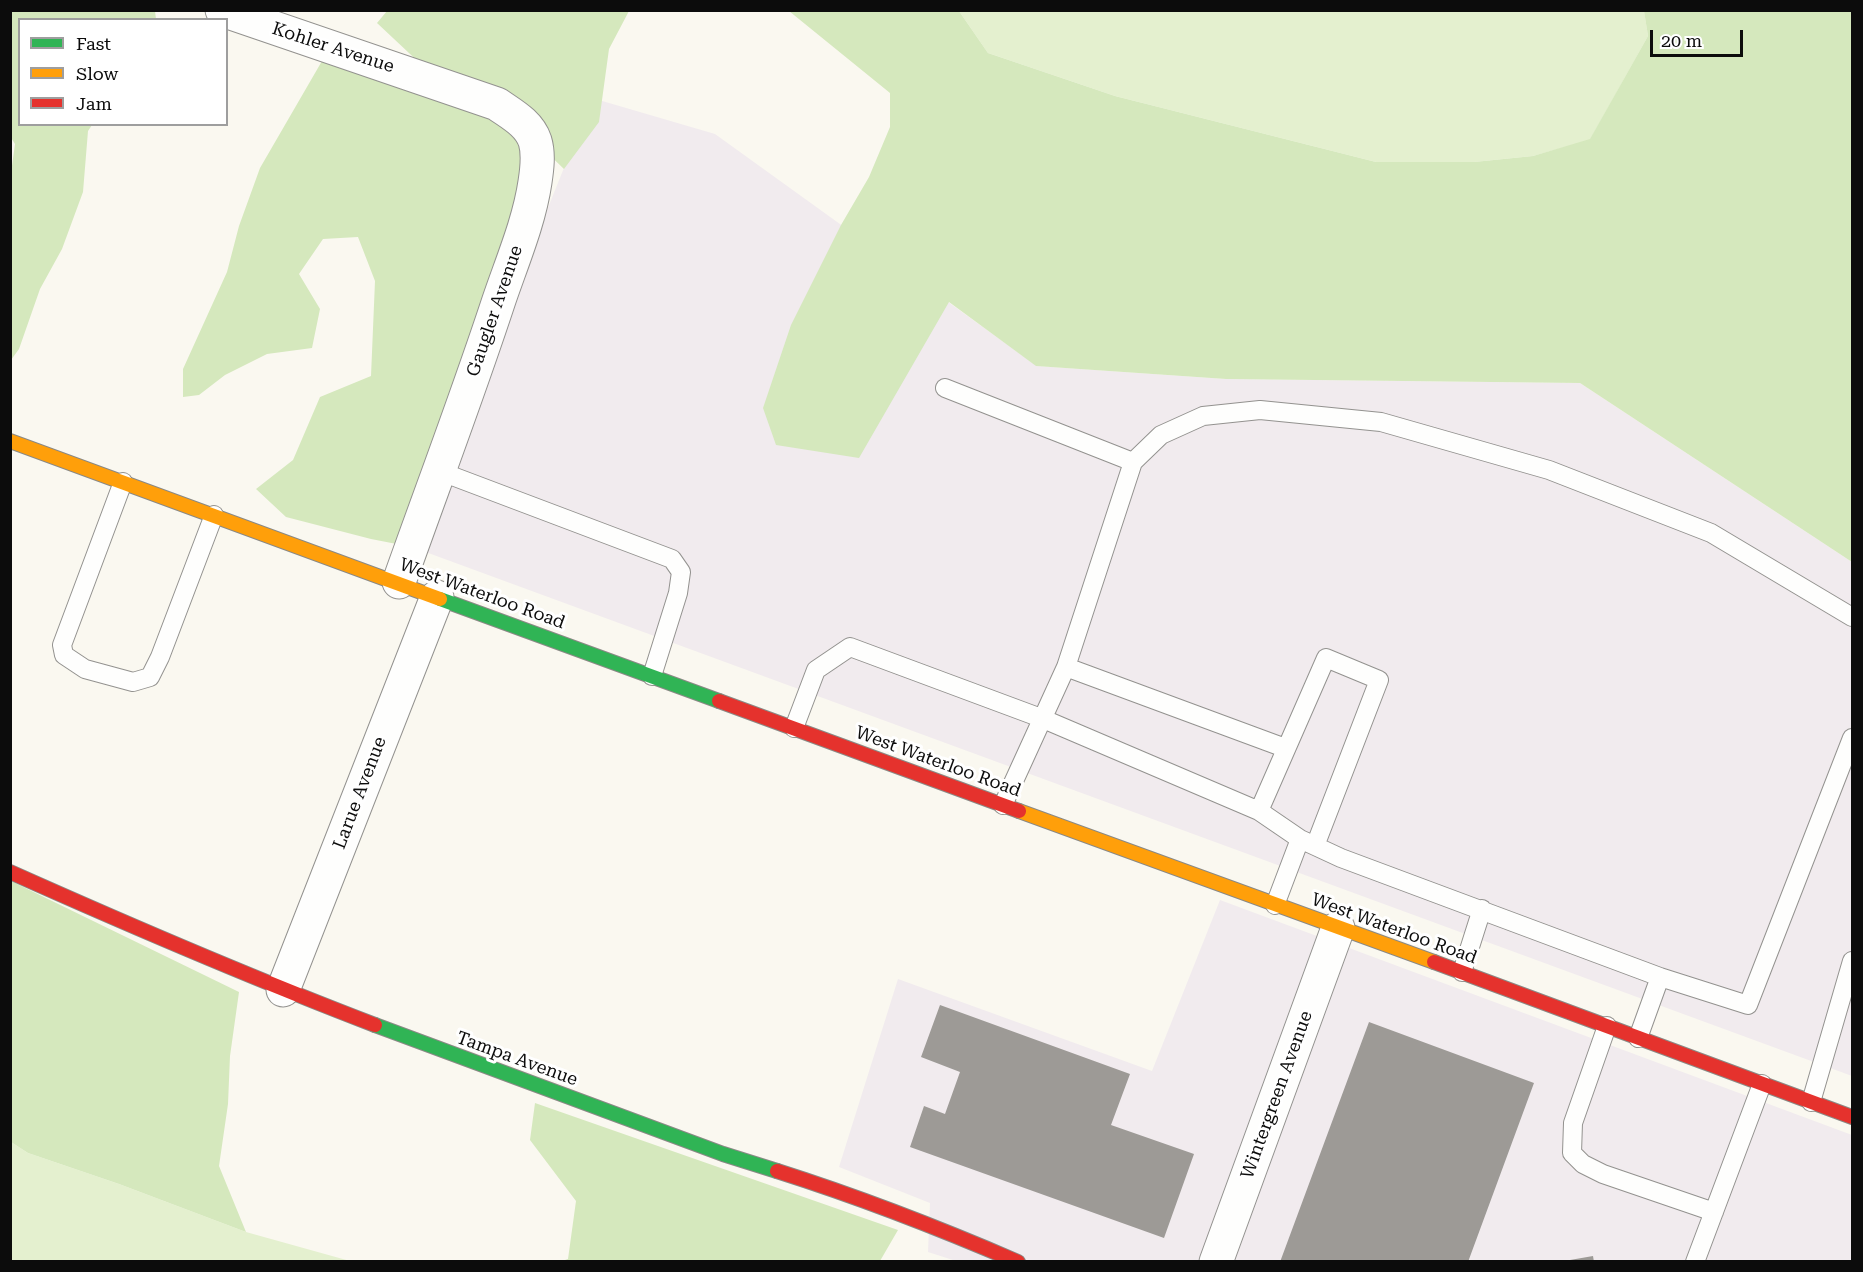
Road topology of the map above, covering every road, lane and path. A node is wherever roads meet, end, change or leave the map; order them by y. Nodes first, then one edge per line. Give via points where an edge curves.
1 (222, 10) edge
2 (444, 85) joint
3 (945, 388) dead end
4 (10, 441) edge
5 (1133, 462) junction
6 (439, 471) junction
7 (123, 482) junction
8 (214, 515) junction
9 (399, 582) junction
10 (437, 597) junction
11 (1852, 617) edge
12 (1066, 667) junction
13 (652, 676) junction
14 (1041, 718) junction
15 (794, 728) junction
16 (1852, 738) edge
17 (1285, 748) junction
18 (1003, 805) junction
19 (1259, 812) junction
20 (1308, 843) junction
21 (10, 872) edge
22 (1275, 905) junction
23 (1482, 909) junction
24 (1338, 928) junction
25 (1852, 961) edge
26 (1462, 972) junction
27 (1660, 977) junction
28 (283, 990) junction
29 (1607, 1026) junction
30 (1638, 1038) junction
31 (1762, 1084) junction
32 (1811, 1102) junction
33 (1852, 1117) edge
34 (1714, 1212) junction
35 (1018, 1262) edge
36 (1216, 1262) edge
37 (1695, 1262) edge

1 - 2 street, Kohler Avenue
2 - 6 street, Gaugler Avenue via 497,104 522,121 535,141 538,159 529,209
3 - 5 lane
4 - 7 main road, West Waterloo Road
5 - 11 lane via 1161,435 1203,416 1260,410 1381,422 1549,470 1711,534
5 - 12 lane
6 - 9 street, Gaugler Avenue
6 - 13 lane via 672,559 681,572 678,593
7 - 8 main road, West Waterloo Road
7 - 8 lane via 62,645 64,655 85,669 134,682 150,676
8 - 9 main road, West Waterloo Road
9 - 10 main road, West Waterloo Road
10 - 13 main road, West Waterloo Road
10 - 28 street, Larue Avenue
12 - 14 lane
12 - 17 lane
13 - 15 main road, West Waterloo Road
14 - 15 lane via 850,647 816,670
14 - 18 lane
14 - 19 lane
15 - 18 main road, West Waterloo Road
16 - 27 lane via 1748,1005
17 - 19 lane
17 - 20 lane via 1326,658 1379,680
18 - 22 main road, West Waterloo Road
19 - 20 lane
20 - 22 lane
20 - 23 lane
21 - 28 main road, Tampa Avenue
22 - 24 main road, West Waterloo Road
23 - 26 lane
23 - 27 lane
24 - 26 main road, West Waterloo Road
24 - 36 street, Wintergreen Avenue
25 - 32 lane
26 - 29 main road, West Waterloo Road
27 - 30 lane
28 - 35 main road, Tampa Avenue via 723,1154 832,1189
29 - 30 main road, West Waterloo Road
29 - 34 lane via 1573,1123 1572,1153 1603,1174
30 - 31 main road, West Waterloo Road
31 - 32 main road, West Waterloo Road
31 - 34 lane
32 - 33 main road, West Waterloo Road
34 - 37 lane

